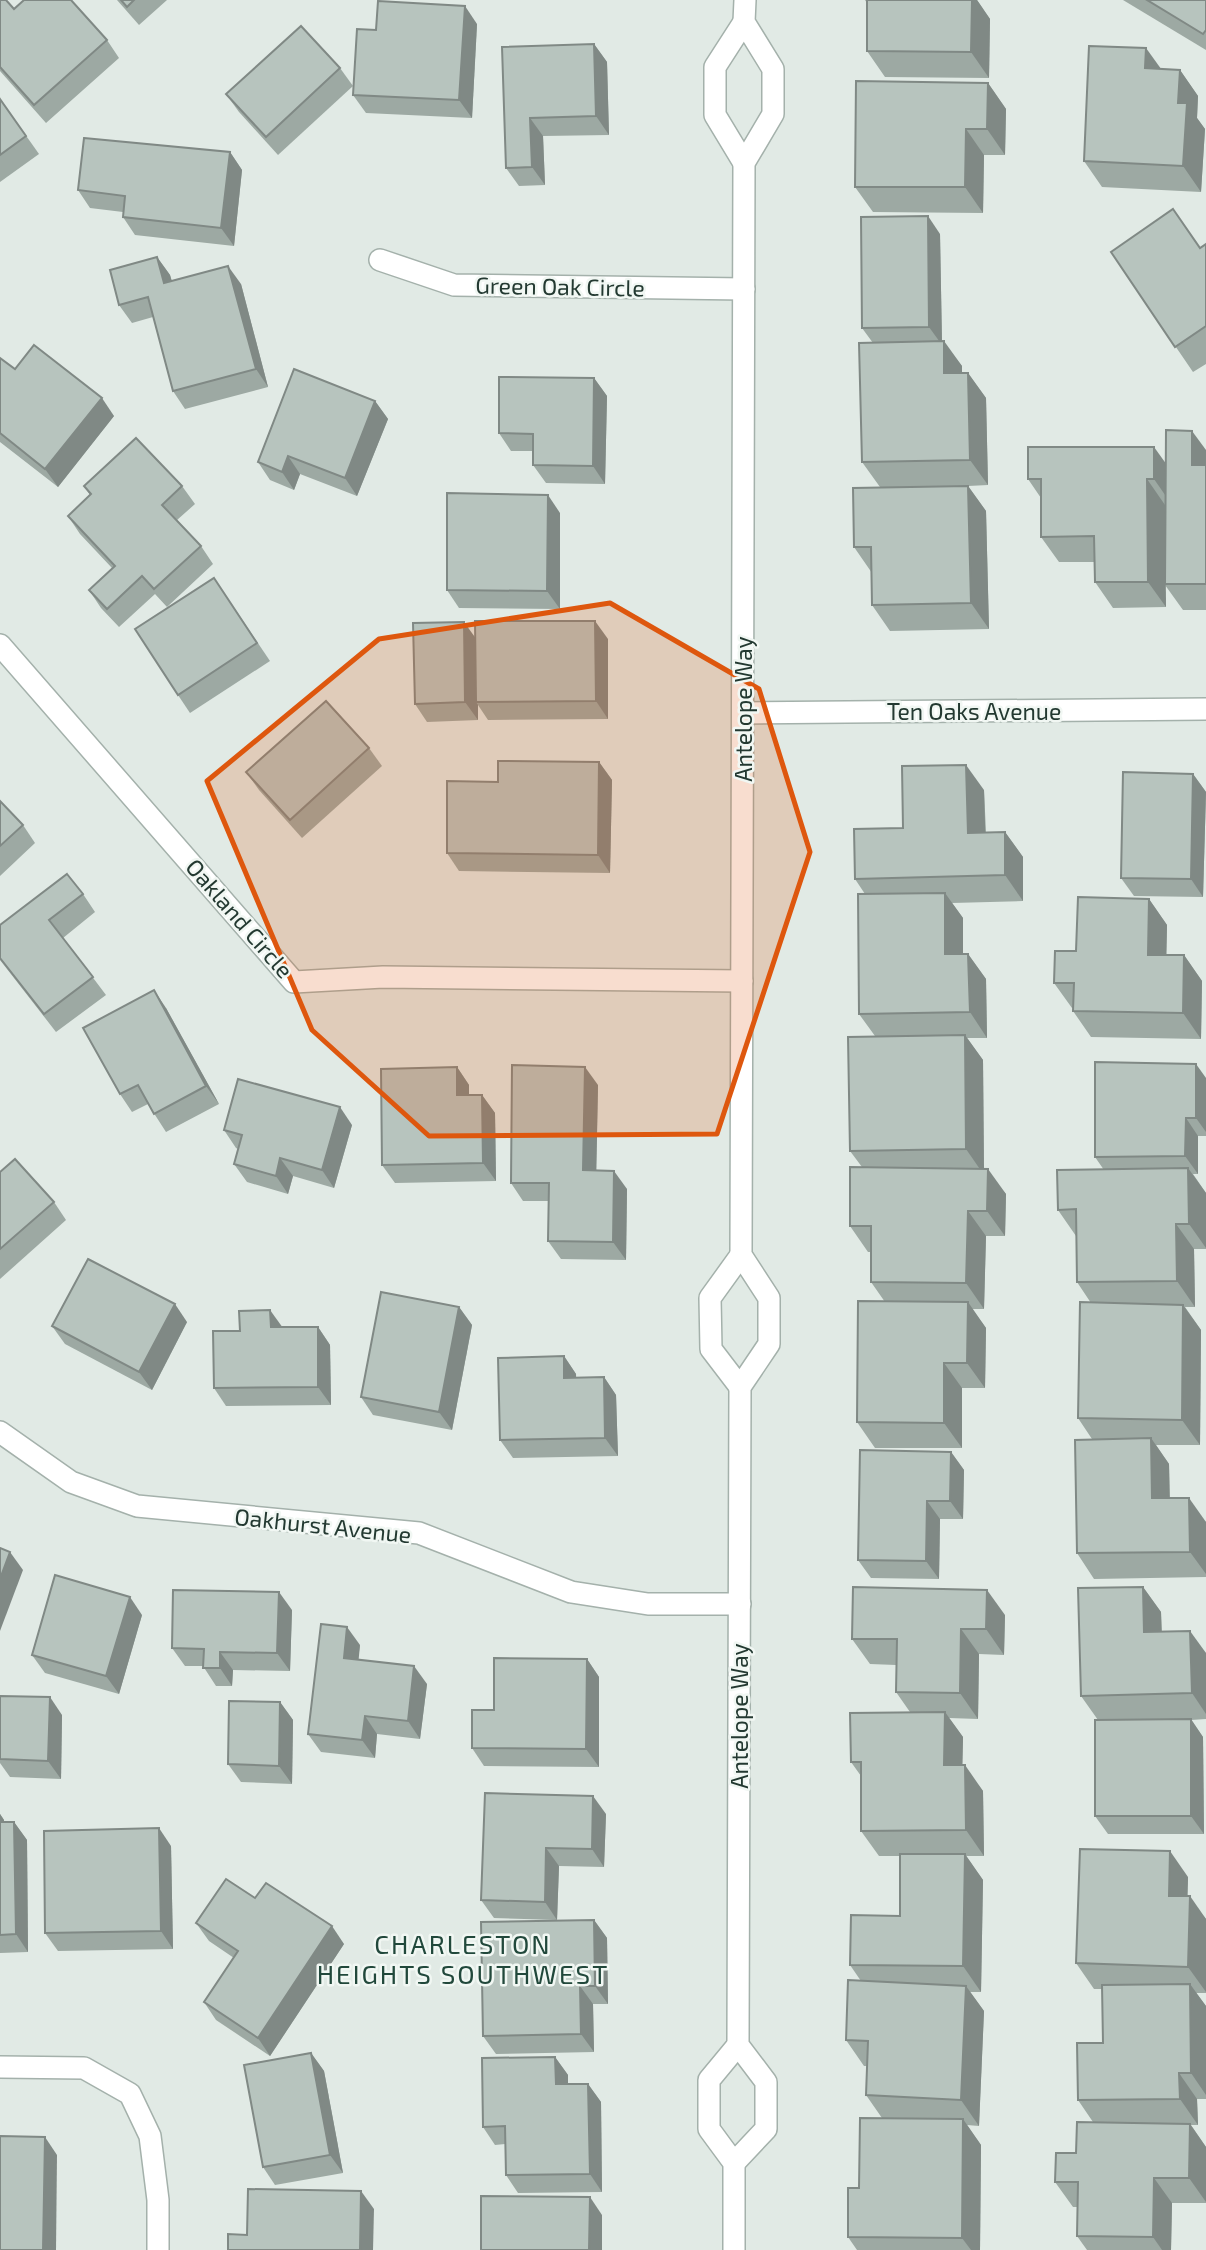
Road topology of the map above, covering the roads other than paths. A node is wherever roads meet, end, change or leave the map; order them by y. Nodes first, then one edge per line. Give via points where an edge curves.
1 (744, 0) edge
2 (744, 22) junction
3 (744, 163) junction
4 (380, 260) dead end
5 (744, 289) junction
6 (0, 645) edge
7 (1206, 709) edge
8 (743, 713) junction
9 (742, 981) junction
10 (741, 1255) junction
11 (740, 1387) junction
12 (0, 1432) edge
13 (740, 1604) junction
14 (738, 2045) junction
15 (0, 2067) edge
16 (734, 2163) junction
17 (158, 2250) edge
18 (734, 2250) edge

1 - 2 street
2 - 3 street via 773,69 773,114
2 - 3 street via 715,67 715,116
3 - 5 street, Antelope Way
4 - 5 street, Green Oak Circle via 454,285
5 - 8 street, Antelope Way
6 - 9 street, Oakland Circle via 294,982 383,977
7 - 8 street, Ten Oaks Avenue
8 - 9 street, Antelope Way
9 - 10 street, Antelope Way
10 - 11 street via 769,1298 769,1344
10 - 11 street via 710,1298 711,1349
11 - 13 street, Antelope Way
12 - 13 street, Oakhurst Avenue via 71,1482 137,1506 419,1533 571,1592 648,1604
13 - 14 street, Antelope Way
14 - 16 street via 709,2080 709,2129
14 - 16 street via 765,2082 765,2129
15 - 17 street via 84,2068 130,2094 150,2136 158,2200
16 - 18 street

